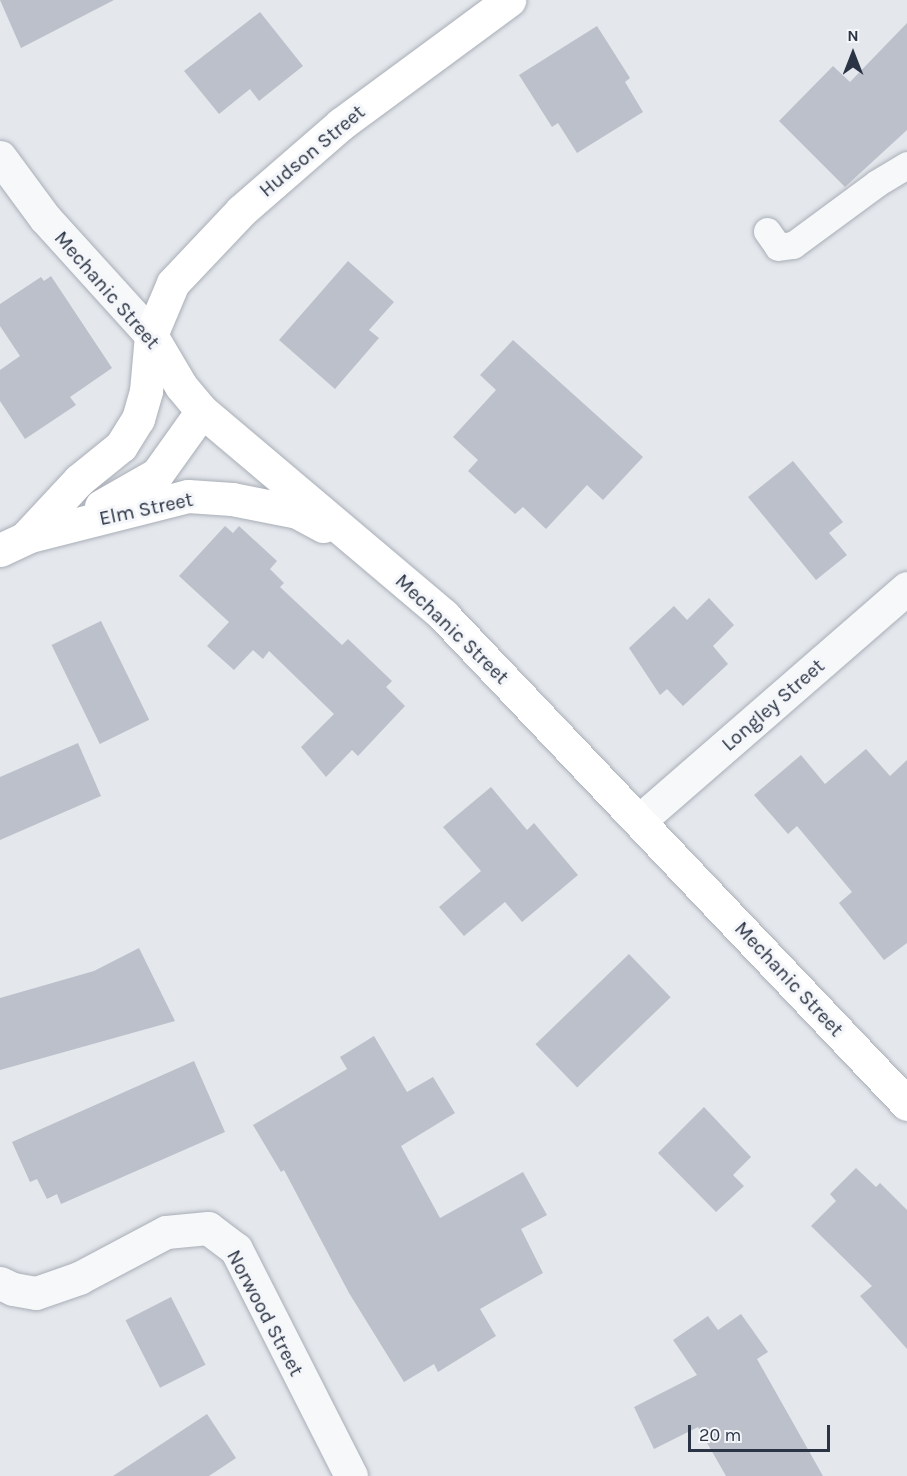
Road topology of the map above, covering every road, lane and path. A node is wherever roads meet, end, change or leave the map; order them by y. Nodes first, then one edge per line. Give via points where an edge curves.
1 (509, 0) edge
2 (0, 157) edge
3 (907, 165) edge
4 (767, 231) dead end
5 (151, 335) junction
6 (202, 411) junction
7 (13, 544) edge
8 (366, 549) junction
9 (907, 588) edge
10 (639, 821) junction
11 (907, 1104) edge
12 (0, 1283) edge
13 (351, 1476) edge

1 - 5 street, Hudson Street via 341,124 241,211 173,283
2 - 5 street, Mechanic Street via 45,218
3 - 4 lane via 794,245 778,247
5 - 6 street, Mechanic Street via 181,386
5 - 7 street via 146,391 138,419 121,446 79,480
6 - 7 street, Elm Street via 157,474 118,499
6 - 8 street, Mechanic Street
7 - 8 street, Elm Street via 188,496 231,499 297,512
8 - 10 street, Mechanic Street via 444,615
9 - 10 street, Longley Street
10 - 11 street, Mechanic Street
12 - 13 street, Norwood Street via 13,1290 36,1293 80,1278 166,1232 208,1228 236,1249

